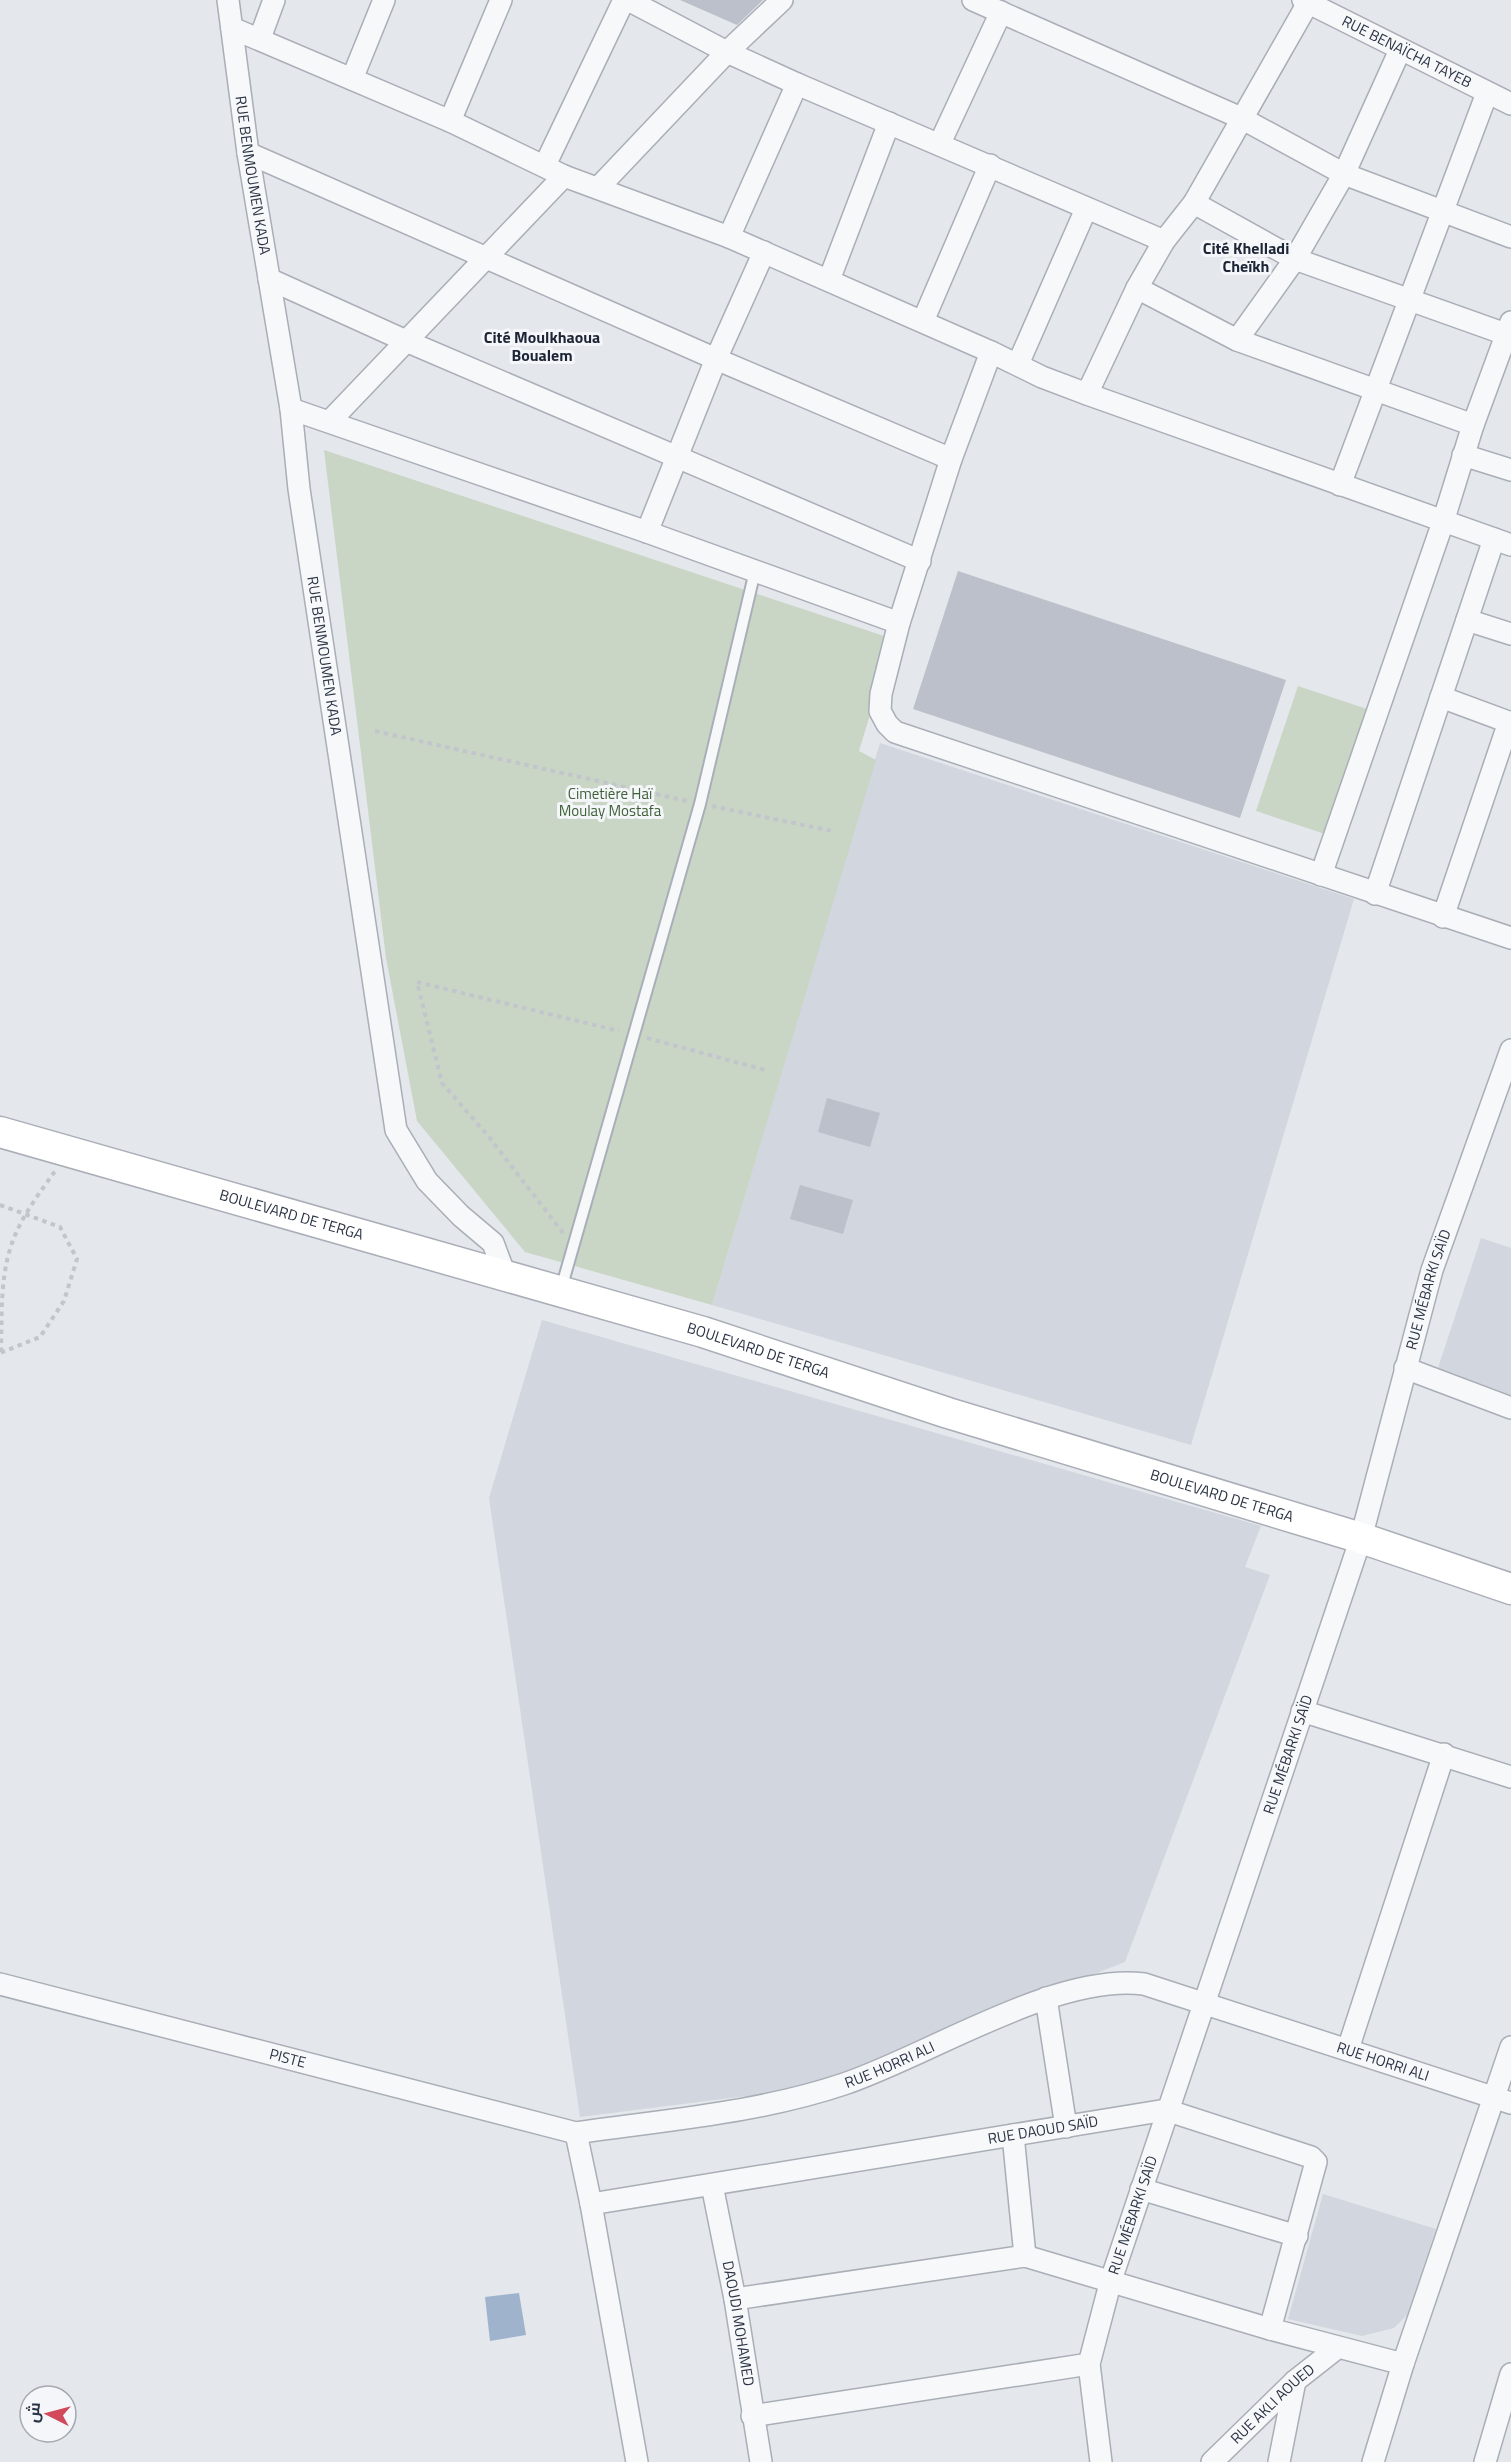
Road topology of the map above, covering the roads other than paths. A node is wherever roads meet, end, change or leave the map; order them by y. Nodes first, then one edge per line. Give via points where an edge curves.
1 (228, 0) edge
2 (274, 0) edge
3 (384, 0) edge
4 (501, 0) edge
5 (626, 0) edge
6 (782, 0) edge
7 (973, 0) edge
8 (1306, 1) edge
9 (1001, 12) junction
10 (232, 28) junction
11 (260, 38) junction
12 (1400, 50) junction
13 (727, 52) junction
14 (352, 79) junction
15 (797, 84) junction
16 (1486, 93) junction
17 (1511, 104) edge
18 (1241, 118) junction
19 (450, 121) junction
20 (889, 123) junction
21 (940, 143) junction
22 (248, 153) junction
23 (544, 165) junction
24 (990, 165) junction
25 (1344, 174) junction
26 (564, 176) junction
27 (598, 188) junction
28 (1194, 203) junction
29 (1086, 209) junction
30 (1442, 213) junction
31 (729, 237) junction
32 (1511, 237) edge
33 (1164, 242) junction
34 (764, 252) junction
35 (487, 259) junction
36 (1295, 259) junction
37 (269, 279) junction
38 (829, 280) junction
39 (1137, 288) junction
40 (1410, 298) junction
41 (923, 321) junction
42 (1510, 331) edge
43 (1237, 340) junction
44 (406, 341) junction
45 (991, 352) junction
46 (716, 359) junction
47 (1018, 364) junction
48 (1376, 391) junction
49 (1087, 394) junction
50 (291, 409) junction
51 (330, 421) junction
52 (1473, 425) junction
53 (1463, 455) junction
54 (676, 458) junction
55 (951, 459) junction
56 (1511, 470) edge
57 (1341, 485) junction
58 (1443, 522) junction
59 (647, 532) junction
60 (1503, 542) edge
61 (920, 561) junction
62 (755, 571) junction
63 (1467, 620) junction
64 (899, 623) junction
65 (1511, 634) edge
66 (1441, 697) junction
67 (1510, 723) edge
68 (1321, 875) junction
69 (1375, 894) junction
70 (1443, 917) junction
71 (1511, 938) edge
72 (1511, 1050) edge
73 (0, 1132) edge
74 (505, 1275) junction
75 (561, 1293) junction
76 (1405, 1368) junction
77 (1511, 1408) edge
78 (1361, 1538) junction
79 (1511, 1589) edge
80 (1302, 1711) junction
81 (1444, 1754) junction
82 (1511, 1778) edge
83 (0, 1984) edge
84 (1046, 1998) junction
85 (1203, 2004) junction
86 (1511, 2047) edge
87 (1348, 2049) junction
88 (1502, 2100) edge
89 (1166, 2110) junction
90 (1066, 2127) junction
91 (576, 2133) junction
92 (1013, 2135) junction
93 (712, 2184) junction
94 (1141, 2188) junction
95 (591, 2204) junction
96 (1297, 2236) junction
97 (1025, 2256) junction
98 (1111, 2280) junction
99 (735, 2299) junction
100 (1270, 2329) junction
101 (1336, 2348) junction
102 (1089, 2364) junction
103 (1403, 2364) junction
104 (1511, 2374) edge
105 (1295, 2381) junction
106 (752, 2416) junction
107 (637, 2462) edge
108 (761, 2462) edge
109 (1101, 2462) edge
110 (1212, 2462) edge
111 (1279, 2462) edge
112 (1372, 2462) edge
113 (1485, 2462) edge

1 - 10 street, RUE BENMOUMEN KADA
2 - 11 street
3 - 14 street
4 - 19 street
5 - 13 street
5 - 23 street
6 - 13 street
7 - 9 street
8 - 12 street, RUE BENAÏCHA TAYEB
8 - 18 street
9 - 18 street
9 - 21 street
10 - 11 street
10 - 22 street, RUE BENMOUMEN KADA
11 - 14 street
12 - 16 street, RUE BENAÏCHA TAYEB
12 - 25 street
13 - 15 street
13 - 27 street
14 - 19 street
15 - 20 street
15 - 31 street
16 - 17 street, RUE BENAÏCHA TAYEB
16 - 30 street
18 - 25 street
18 - 28 street
19 - 23 street
20 - 21 street
20 - 38 street
21 - 24 street
22 - 35 street
22 - 37 street, RUE BENMOUMEN KADA
23 - 26 street
24 - 29 street
24 - 41 street
25 - 30 street
25 - 36 street
26 - 27 street
26 - 35 street
27 - 31 street
28 - 33 street
28 - 36 street
29 - 33 street
29 - 47 street
30 - 32 street
30 - 40 street
31 - 34 street
33 - 39 street
34 - 38 street
34 - 46 street
35 - 44 street
35 - 46 street
36 - 40 street
36 - 43 street
37 - 44 street
37 - 50 street, RUE BENMOUMEN KADA
38 - 41 street
39 - 43 street
39 - 49 street
40 - 42 street
40 - 48 street
41 - 45 street
42 - 52 street
43 - 48 street
44 - 51 street
44 - 54 street
45 - 47 street
45 - 55 street
46 - 54 street
46 - 55 street
47 - 49 street
48 - 52 street
48 - 57 street
49 - 57 street
50 - 51 street
50 - 74 street, RUE BENMOUMEN KADA via 299,489 396,1130 427,1181 493,1243
51 - 59 street
52 - 53 street
53 - 56 street
53 - 58 street
54 - 59 street
54 - 61 street
55 - 61 street
57 - 58 street
58 - 60 street
58 - 68 street
59 - 62 street
60 - 63 street
61 - 64 street
62 - 64 street
62 - 75 lane via 700,804
63 - 65 street
63 - 66 street
64 - 68 street via 880,711 895,732
66 - 67 street
66 - 69 street
67 - 70 street
68 - 69 street
69 - 70 street
70 - 71 street
72 - 76 street, RUE MÉBARKI SAÏD via 1432,1270
73 - 74 main road, BOULEVARD DE TERGA
74 - 75 main road, BOULEVARD DE TERGA
75 - 78 main road, BOULEVARD DE TERGA via 703,1332 948,1413
76 - 77 street
76 - 78 street, RUE MÉBARKI SAÏD
78 - 79 main road, BOULEVARD DE TERGA
78 - 80 street, RUE MÉBARKI SAÏD
80 - 81 street
80 - 85 street, RUE MÉBARKI SAÏD
81 - 82 street
81 - 87 street
83 - 91 street, PISTE
84 - 85 street, RUE HORRI ALI via 1126,1982 1144,1984
84 - 90 street
84 - 91 street, RUE HORRI ALI via 846,2083 803,2097
85 - 87 street, RUE HORRI ALI
85 - 89 street, RUE MÉBARKI SAÏD
86 - 88 street
87 - 88 street, RUE HORRI ALI
88 - 103 street
89 - 90 street, RUE DAOUD SAÏD
89 - 94 street, RUE MÉBARKI SAÏD
89 - 96 street, RUE DAOUD SAÏD via 1314,2159 1316,2167
90 - 92 street, RUE DAOUD SAÏD
91 - 95 street
92 - 93 street, RUE DAOUD SAÏD
92 - 97 street
93 - 95 street, RUE DAOUD SAÏD
93 - 99 street, DAOUDI MOHAMED
94 - 96 street
94 - 98 street, RUE MÉBARKI SAÏD
95 - 107 street
96 - 100 street, RUE DAOUD SAÏD
97 - 98 street
97 - 99 street
98 - 100 street
98 - 102 street, RUE MÉBARKI SAÏD
99 - 106 street, DAOUDI MOHAMED
100 - 101 street
101 - 103 street
101 - 105 street, RUE AKLI AOUED
102 - 106 street
102 - 109 street, RUE MÉBARKI SAÏD
103 - 112 street
104 - 113 street
105 - 110 street, RUE AKLI AOUED
105 - 111 street
106 - 108 street, DAOUDI MOHAMED

